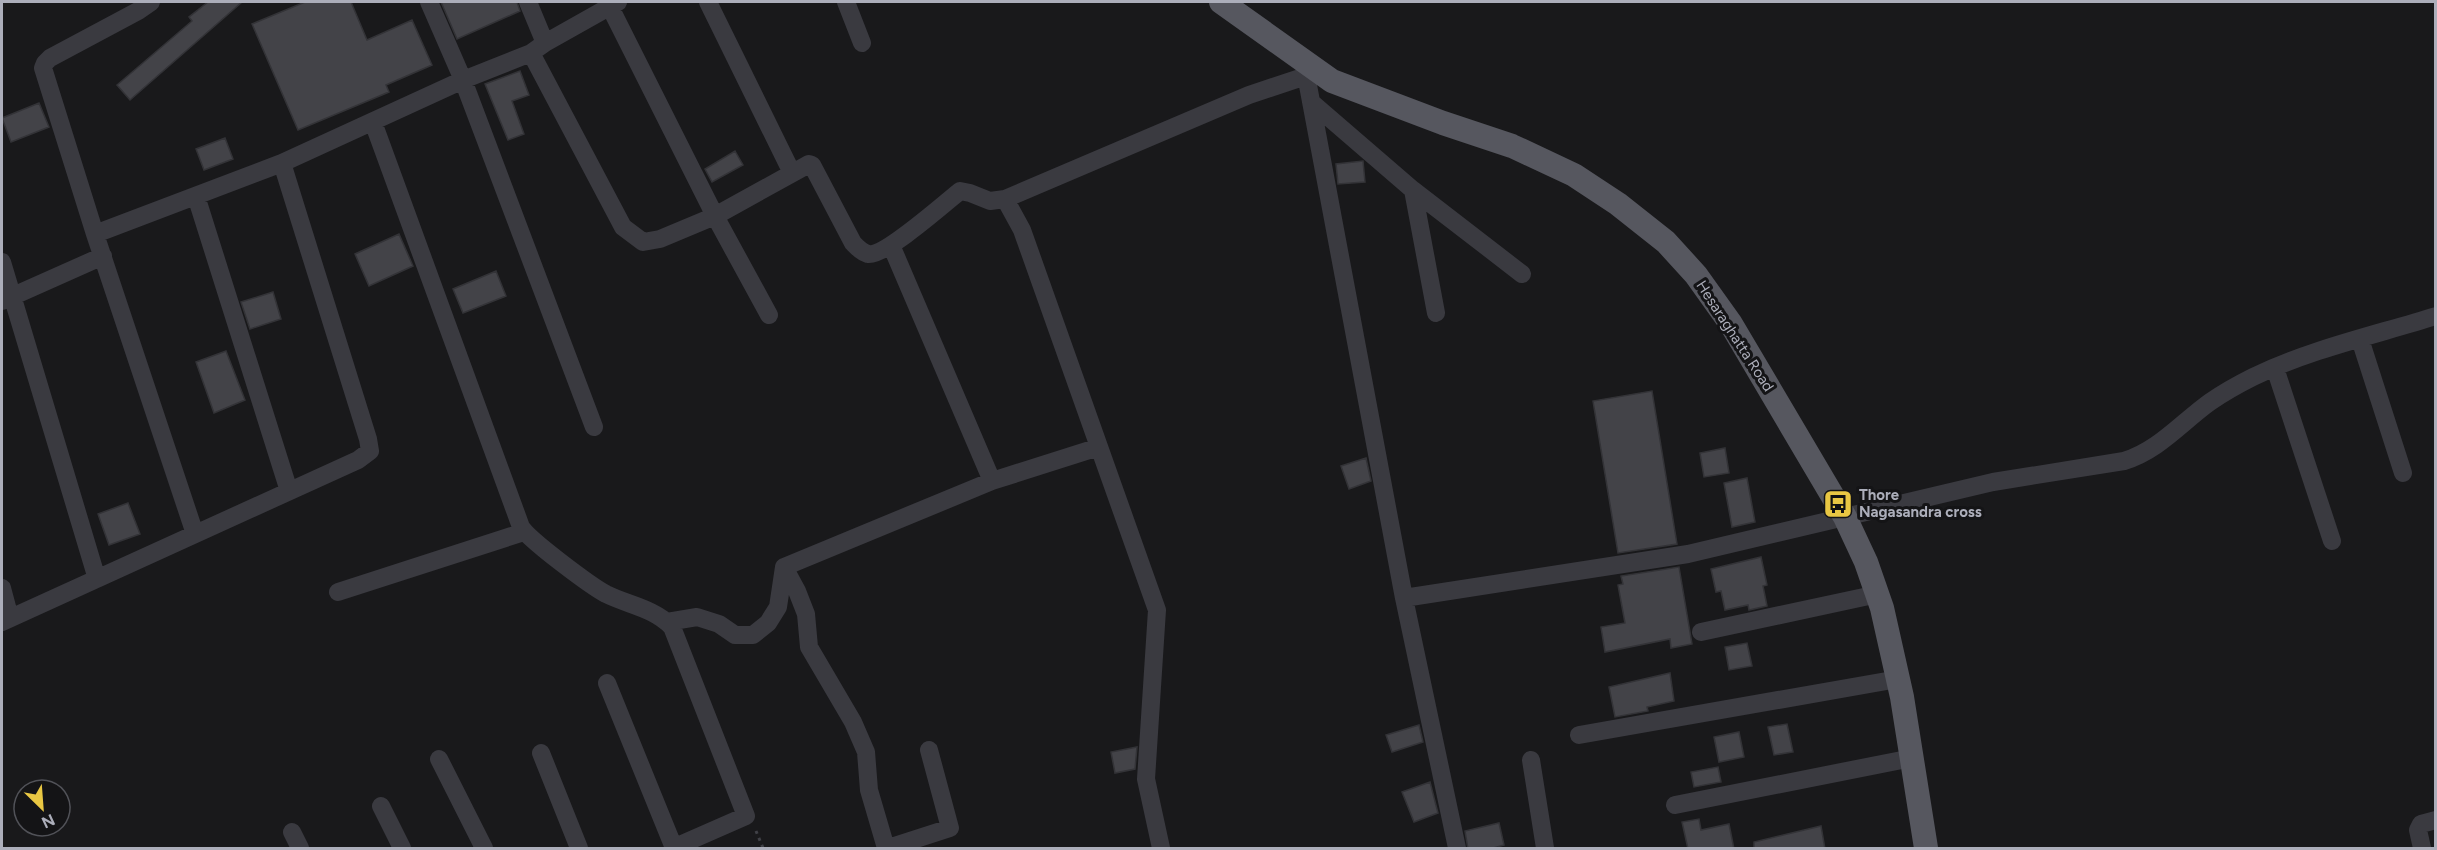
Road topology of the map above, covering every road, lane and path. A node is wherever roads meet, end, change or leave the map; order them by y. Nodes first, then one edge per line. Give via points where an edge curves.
1 (151, 2) edge
2 (429, 2) edge
3 (528, 2) edge
4 (708, 2) edge
5 (846, 2) edge
6 (1221, 2) edge
7 (613, 3) edge
8 (862, 43) dead end
9 (538, 48) junction
10 (1305, 69) junction
11 (463, 80) junction
12 (1311, 102) junction
13 (373, 122) junction
14 (282, 163) junction
15 (792, 173) junction
16 (1413, 190) junction
17 (196, 196) junction
18 (1005, 199) junction
19 (715, 216) junction
20 (95, 234) junction
21 (891, 245) junction
22 (103, 256) junction
23 (2, 262) edge
24 (1522, 274) dead end
25 (6, 299) edge
26 (1436, 313) dead end
27 (769, 315) dead end
28 (2436, 316) edge
29 (2360, 339) junction
30 (2275, 368) junction
31 (594, 427) dead end
32 (1099, 447) junction
33 (2403, 473) dead end
34 (992, 481) junction
35 (289, 491) junction
36 (1845, 517) junction
37 (524, 532) junction
38 (195, 534) junction
39 (2332, 541) dead end
40 (784, 567) junction
41 (97, 579) junction
42 (2, 588) edge
43 (338, 592) dead end
44 (1878, 594) junction
45 (1404, 598) junction
46 (6, 620) edge
47 (667, 622) junction
48 (1701, 632) dead end
49 (1898, 679) junction
50 (607, 683) dead end
51 (1578, 735) dead end
52 (929, 750) dead end
53 (541, 753) dead end
54 (1912, 758) junction
55 (440, 759) dead end
56 (1531, 760) dead end
57 (381, 806) dead end
58 (1675, 806) dead end
59 (2436, 820) edge
60 (292, 832) dead end
61 (674, 848) edge
62 (300, 849) edge
63 (402, 849) edge
64 (484, 849) edge
65 (579, 849) edge
66 (887, 849) edge
67 (1161, 849) edge
68 (1457, 849) edge
69 (1545, 849) edge
70 (1926, 849) edge
71 (2422, 849) edge

1 - 20 street via 45,63
2 - 11 street
3 - 9 street
4 - 15 street
5 - 8 street
6 - 10 main road, Hesaraghatta Road
7 - 9 street
7 - 19 street
9 - 11 street
9 - 19 street via 623,227 643,242
10 - 12 street
10 - 18 street
10 - 36 main road, Hesaraghatta Road via 1512,146 1574,175 1666,242 1696,275 1731,324
11 - 13 street
11 - 31 street
12 - 16 street
12 - 45 street
13 - 14 street
13 - 37 street
14 - 17 street
14 - 35 street via 370,451
15 - 19 street
15 - 21 street via 812,165 853,243 862,251 869,254
16 - 24 street
16 - 26 street
17 - 20 street
17 - 35 street
18 - 21 street via 990,201 960,191
18 - 32 street via 1022,230
19 - 27 street
20 - 22 street
21 - 34 street
22 - 25 street
22 - 38 street
23 - 25 street
25 - 41 street
28 - 29 street
29 - 30 street
29 - 33 street
30 - 36 street via 2211,402 2138,457 1993,482
30 - 39 street
32 - 34 street
32 - 67 street via 1157,610 1146,779
34 - 40 street
35 - 38 street
36 - 44 main road, Hesaraghatta Road
36 - 45 street via 1689,554
37 - 43 street
37 - 47 street via 604,593 653,612
38 - 41 street
40 - 47 street via 778,607 768,623 753,635 735,635 719,624 697,617
40 - 66 street via 806,614 809,647 866,752 869,790
41 - 46 street
42 - 46 street
44 - 48 street
44 - 49 main road, Hesaraghatta Road
45 - 68 street
47 - 61 street via 746,816
49 - 51 street
49 - 54 main road, Hesaraghatta Road
50 - 61 street
52 - 66 street via 950,828
53 - 65 street
54 - 58 street
54 - 70 main road, Hesaraghatta Road
55 - 64 street
56 - 69 street
57 - 63 street
59 - 71 street via 2421,824 2418,830
60 - 62 street

